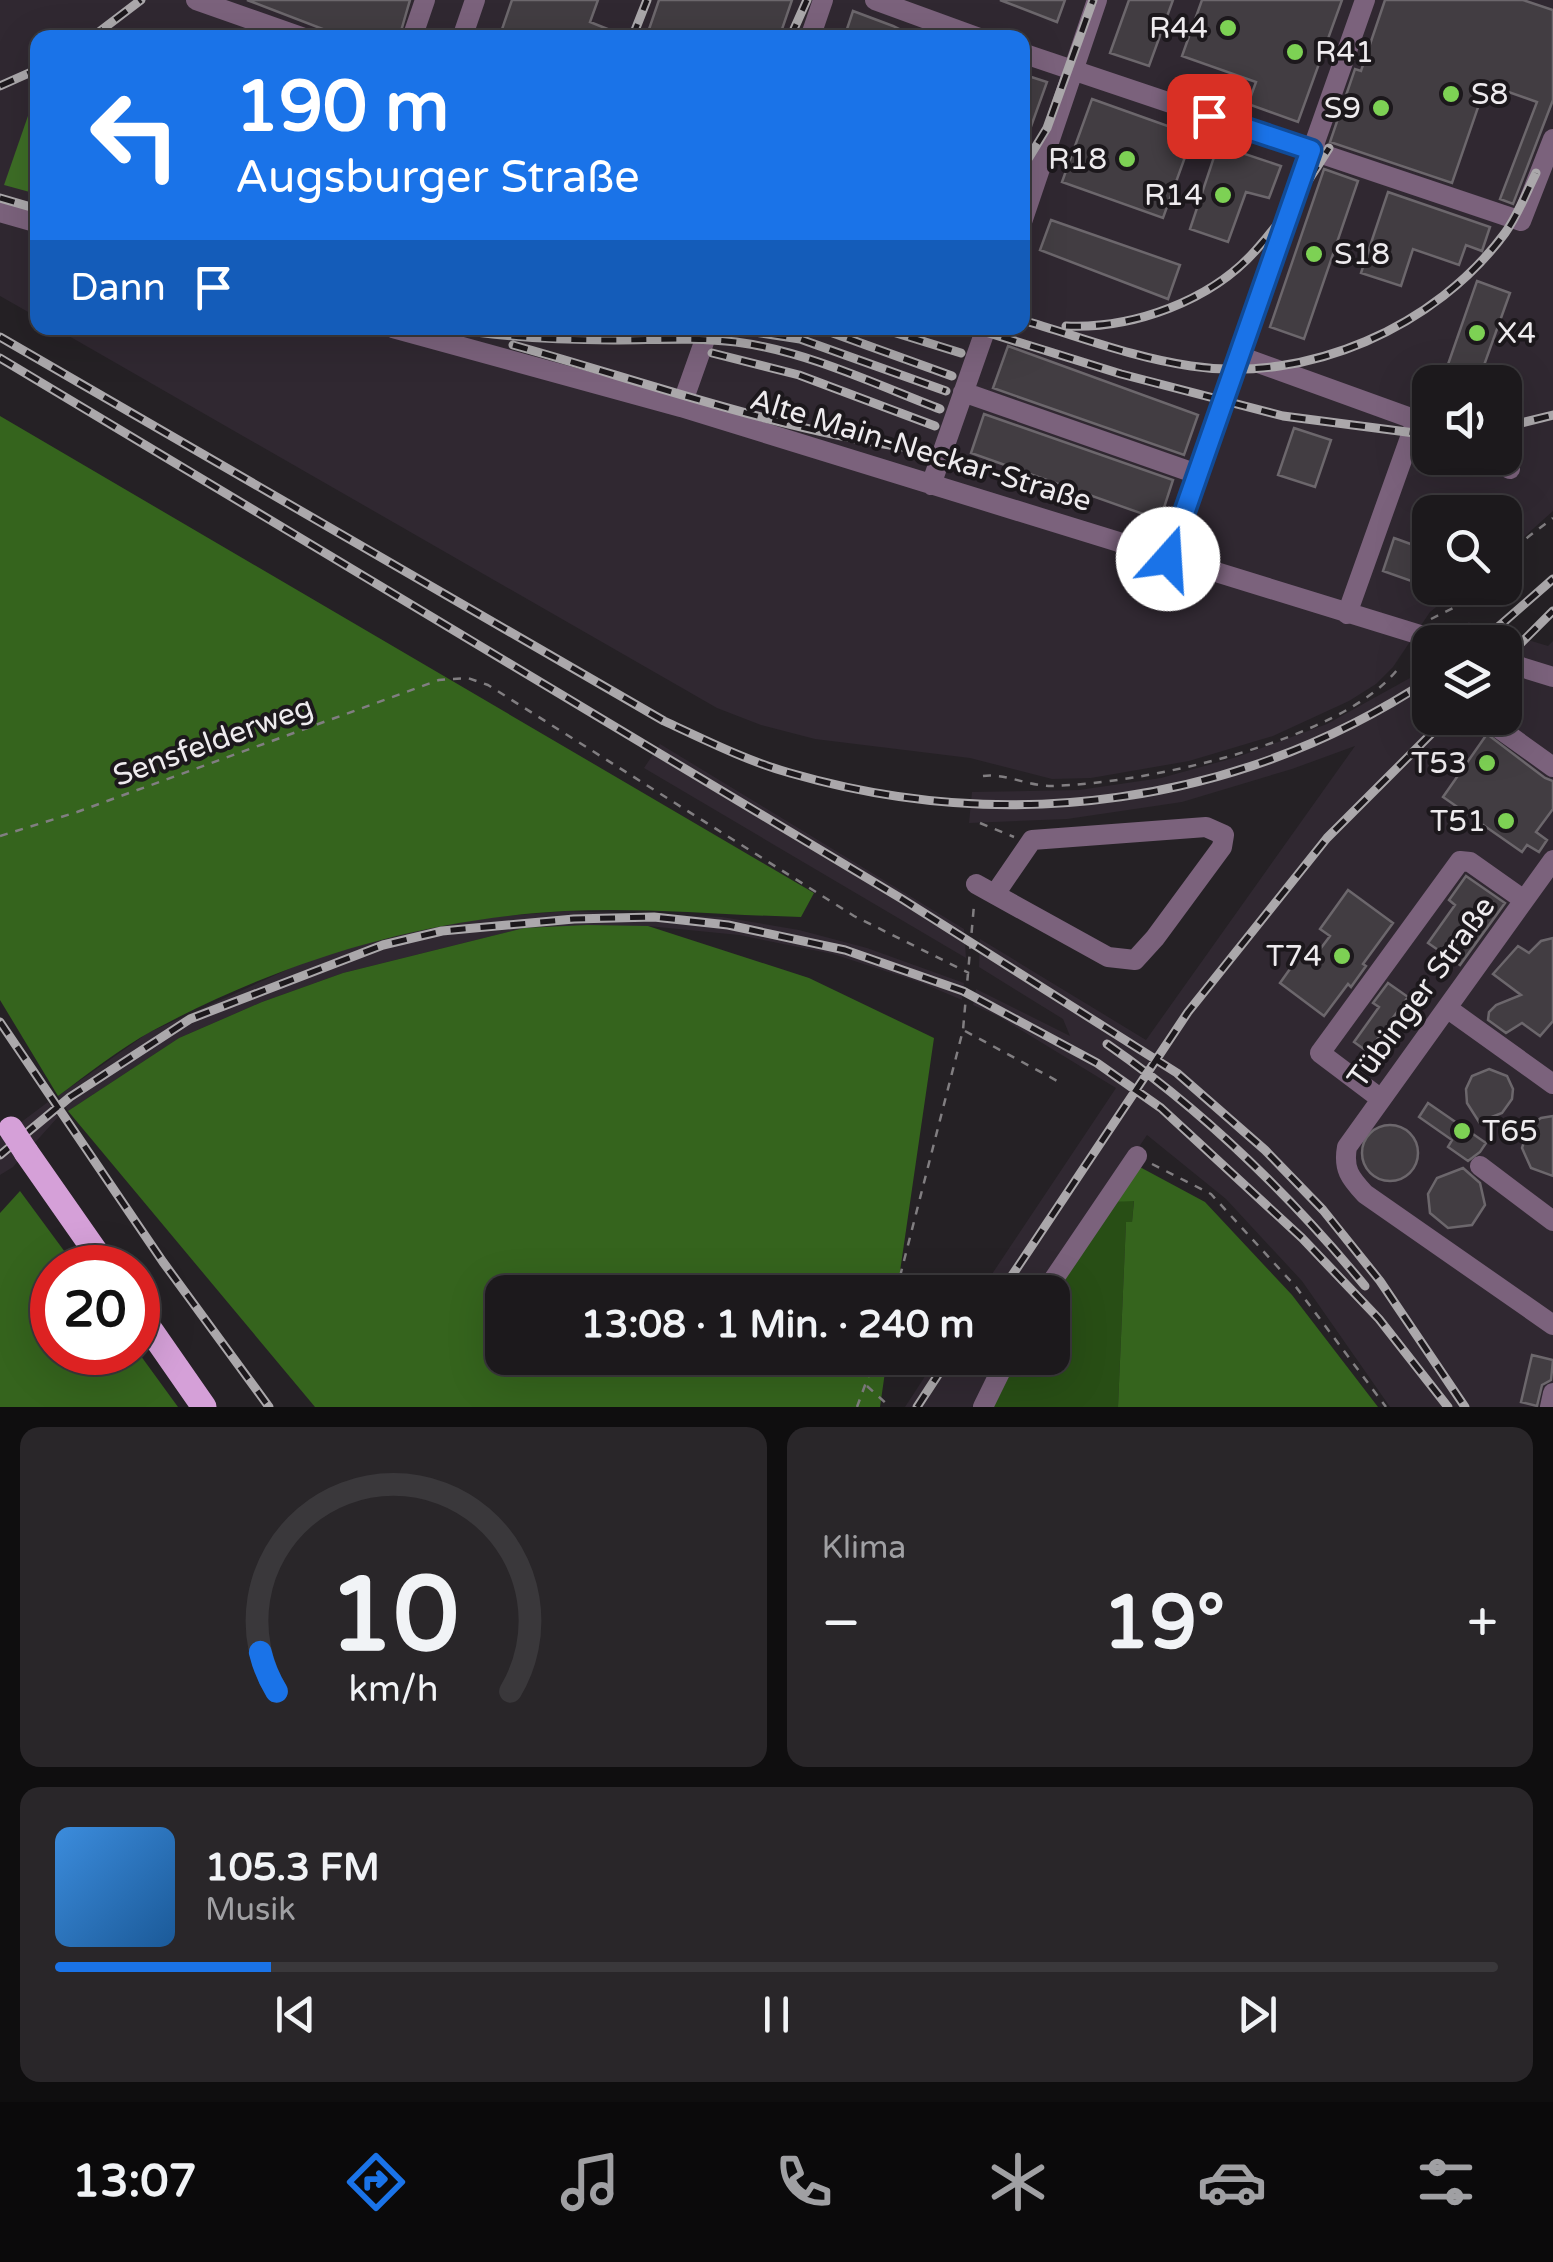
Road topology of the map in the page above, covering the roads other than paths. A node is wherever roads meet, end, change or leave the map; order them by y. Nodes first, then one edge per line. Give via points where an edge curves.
1 (196, 0) edge
2 (425, 0) edge
3 (475, 0) edge
4 (823, 0) edge
5 (875, 0) edge
6 (1097, 0) edge
7 (1365, 0) edge
8 (239, 26) edge
9 (415, 30) edge
10 (465, 30) edge
11 (813, 30) edge
12 (957, 30) edge
13 (1030, 56) edge
14 (1072, 71) junction
15 (1553, 139) edge
16 (1311, 150) junction
17 (1030, 198) edge
18 (0, 212) edge
19 (30, 220) edge
20 (419, 335) edge
21 (707, 335) edge
22 (983, 335) edge
23 (1238, 356) junction
24 (963, 392) junction
25 (681, 407) junction
26 (1412, 417) edge
27 (1412, 449) edge
28 (1197, 474) junction
29 (931, 485) junction
30 (1168, 559) junction
31 (1347, 614) junction
32 (1412, 628) edge
33 (1522, 667) edge
34 (1553, 677) edge
35 (1508, 735) edge
36 (1553, 767) edge
37 (1553, 860) edge
38 (976, 884) road end
39 (995, 894) junction
40 (1524, 900) junction
41 (1446, 1008) junction
42 (1553, 1084) edge
43 (1382, 1099) junction
44 (5, 1121) edge
45 (1137, 1156) road end
46 (1480, 1166) dead end
47 (1553, 1221) edge
48 (90, 1245) edge
49 (1056, 1275) edge
50 (1553, 1325) edge
51 (160, 1344) edge
52 (999, 1375) edge
53 (1553, 1393) edge
54 (204, 1407) edge
55 (983, 1407) edge
56 (1550, 1407) edge

1 - 8 street
2 - 9 street
3 - 10 street
4 - 11 street
5 - 12 street
6 - 14 street
7 - 16 street
13 - 14 street
14 - 16 street
14 - 17 street
15 - 16 street via 1521,221
16 - 23 street
18 - 19 street
20 - 25 street, Alte Main-Neckar-Straße
21 - 25 street
22 - 24 street
23 - 26 street
23 - 28 street
24 - 28 street
24 - 29 street
25 - 29 street, Alte Main-Neckar-Straße
27 - 31 street
28 - 30 street
29 - 30 street, Alte Main-Neckar-Straße
30 - 31 street, Alte Main-Neckar-Straße
31 - 32 street, Alte Main-Neckar-Straße
33 - 34 street
35 - 36 street
37 - 40 street, Tübinger Straße
38 - 39 street
39 - 39 street via 1032,840 1206,827 1224,836 1135,960 1108,956
40 - 41 street, Tübinger Straße
40 - 43 street via 1460,861 1343,1019 1320,1053
41 - 42 street
41 - 43 street, Tübinger Straße
43 - 50 street, Tübinger Straße via 1347,1146 1348,1176
44 - 48 main road, bridge
45 - 49 street
46 - 47 street
51 - 54 main road
52 - 55 street
53 - 56 street

